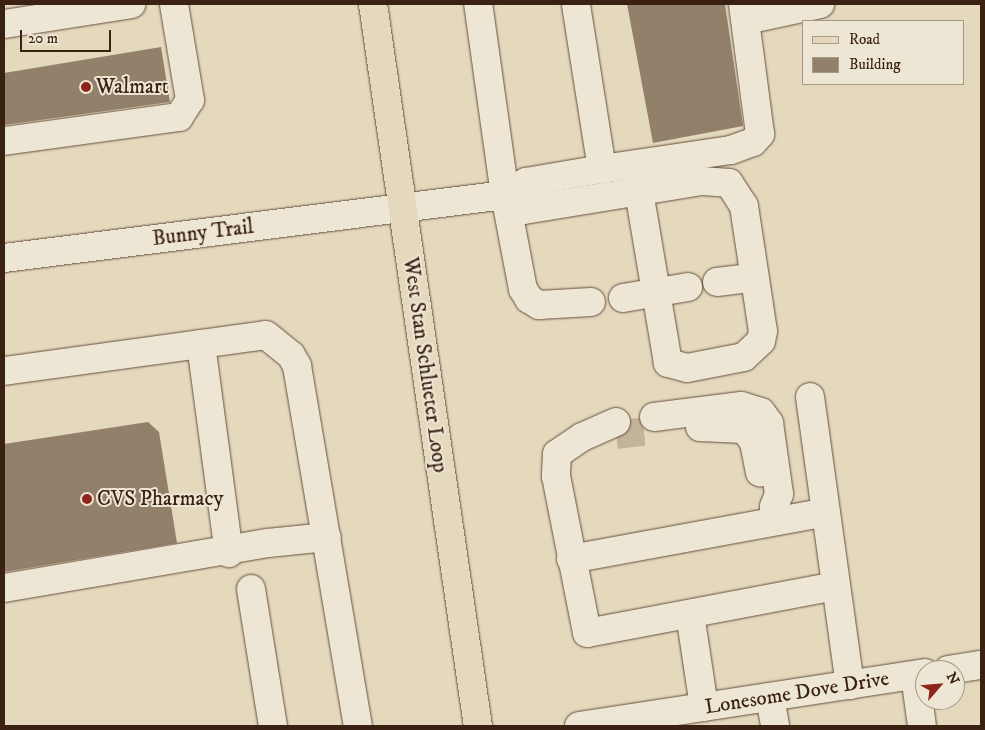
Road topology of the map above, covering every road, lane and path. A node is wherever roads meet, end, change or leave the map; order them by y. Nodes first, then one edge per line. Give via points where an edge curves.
1 (131, 4) edge
2 (174, 4) edge
3 (373, 4) edge
4 (478, 4) edge
5 (576, 4) edge
6 (820, 4) edge
7 (744, 12) edge
8 (4, 24) edge
9 (4, 141) edge
10 (602, 169) junction
11 (640, 191) junction
12 (505, 195) junction
13 (402, 208) junction
14 (4, 258) edge
15 (755, 277) junction
16 (717, 282) dead end
17 (688, 287) dead end
18 (656, 293) junction
19 (624, 298) dead end
20 (591, 302) dead end
21 (201, 344) junction
22 (4, 371) edge
23 (810, 397) dead end
24 (655, 424) tunnel mouth
25 (608, 430) tunnel mouth
26 (826, 512) junction
27 (775, 514) junction
28 (327, 537) junction
29 (229, 553) junction
30 (571, 559) junction
31 (836, 586) junction
32 (4, 588) edge
33 (251, 589) dead end
34 (690, 614) junction
35 (981, 665) edge
36 (965, 667) edge
37 (915, 675) edge
38 (850, 685) junction
39 (770, 697) junction
40 (704, 707) junction
41 (921, 710) edge
42 (272, 726) edge
43 (358, 726) edge
44 (478, 726) edge
45 (579, 726) edge
46 (775, 726) edge
47 (922, 726) edge

1 - 8 street
2 - 9 street via 190,100 179,117
3 - 13 main road, West Stan Schlueter Loop
4 - 12 street
5 - 10 street
6 - 7 street
7 - 10 street via 761,119 760,134 753,142 731,150
10 - 12 street via 526,182
11 - 12 street via 524,210
11 - 15 street via 702,181 729,183 744,206
11 - 18 street
12 - 13 street, Bunny Trail
12 - 20 street via 523,289 529,298 539,305
13 - 14 street, Bunny Trail
13 - 44 main road, West Stan Schlueter Loop
15 - 16 street
15 - 18 street via 761,341 744,357 687,368 668,363
17 - 18 street
18 - 19 street
21 - 22 street
21 - 28 street via 266,335 291,355 297,366
21 - 29 street
23 - 26 street
24 - 27 street via 741,406 761,412 769,423 779,494
25 - 30 street via 557,454 556,476
26 - 27 street
26 - 31 street
27 - 30 street
28 - 29 street via 268,543
28 - 43 street
29 - 32 street
30 - 34 street via 587,633
31 - 34 street
31 - 38 street
33 - 42 street
34 - 40 street
35 - 36 street
37 - 38 street, Lonesome Dove Drive
38 - 39 street, Lonesome Dove Drive
39 - 40 street, Lonesome Dove Drive
39 - 46 street
40 - 45 street, Lonesome Dove Drive
41 - 47 street

